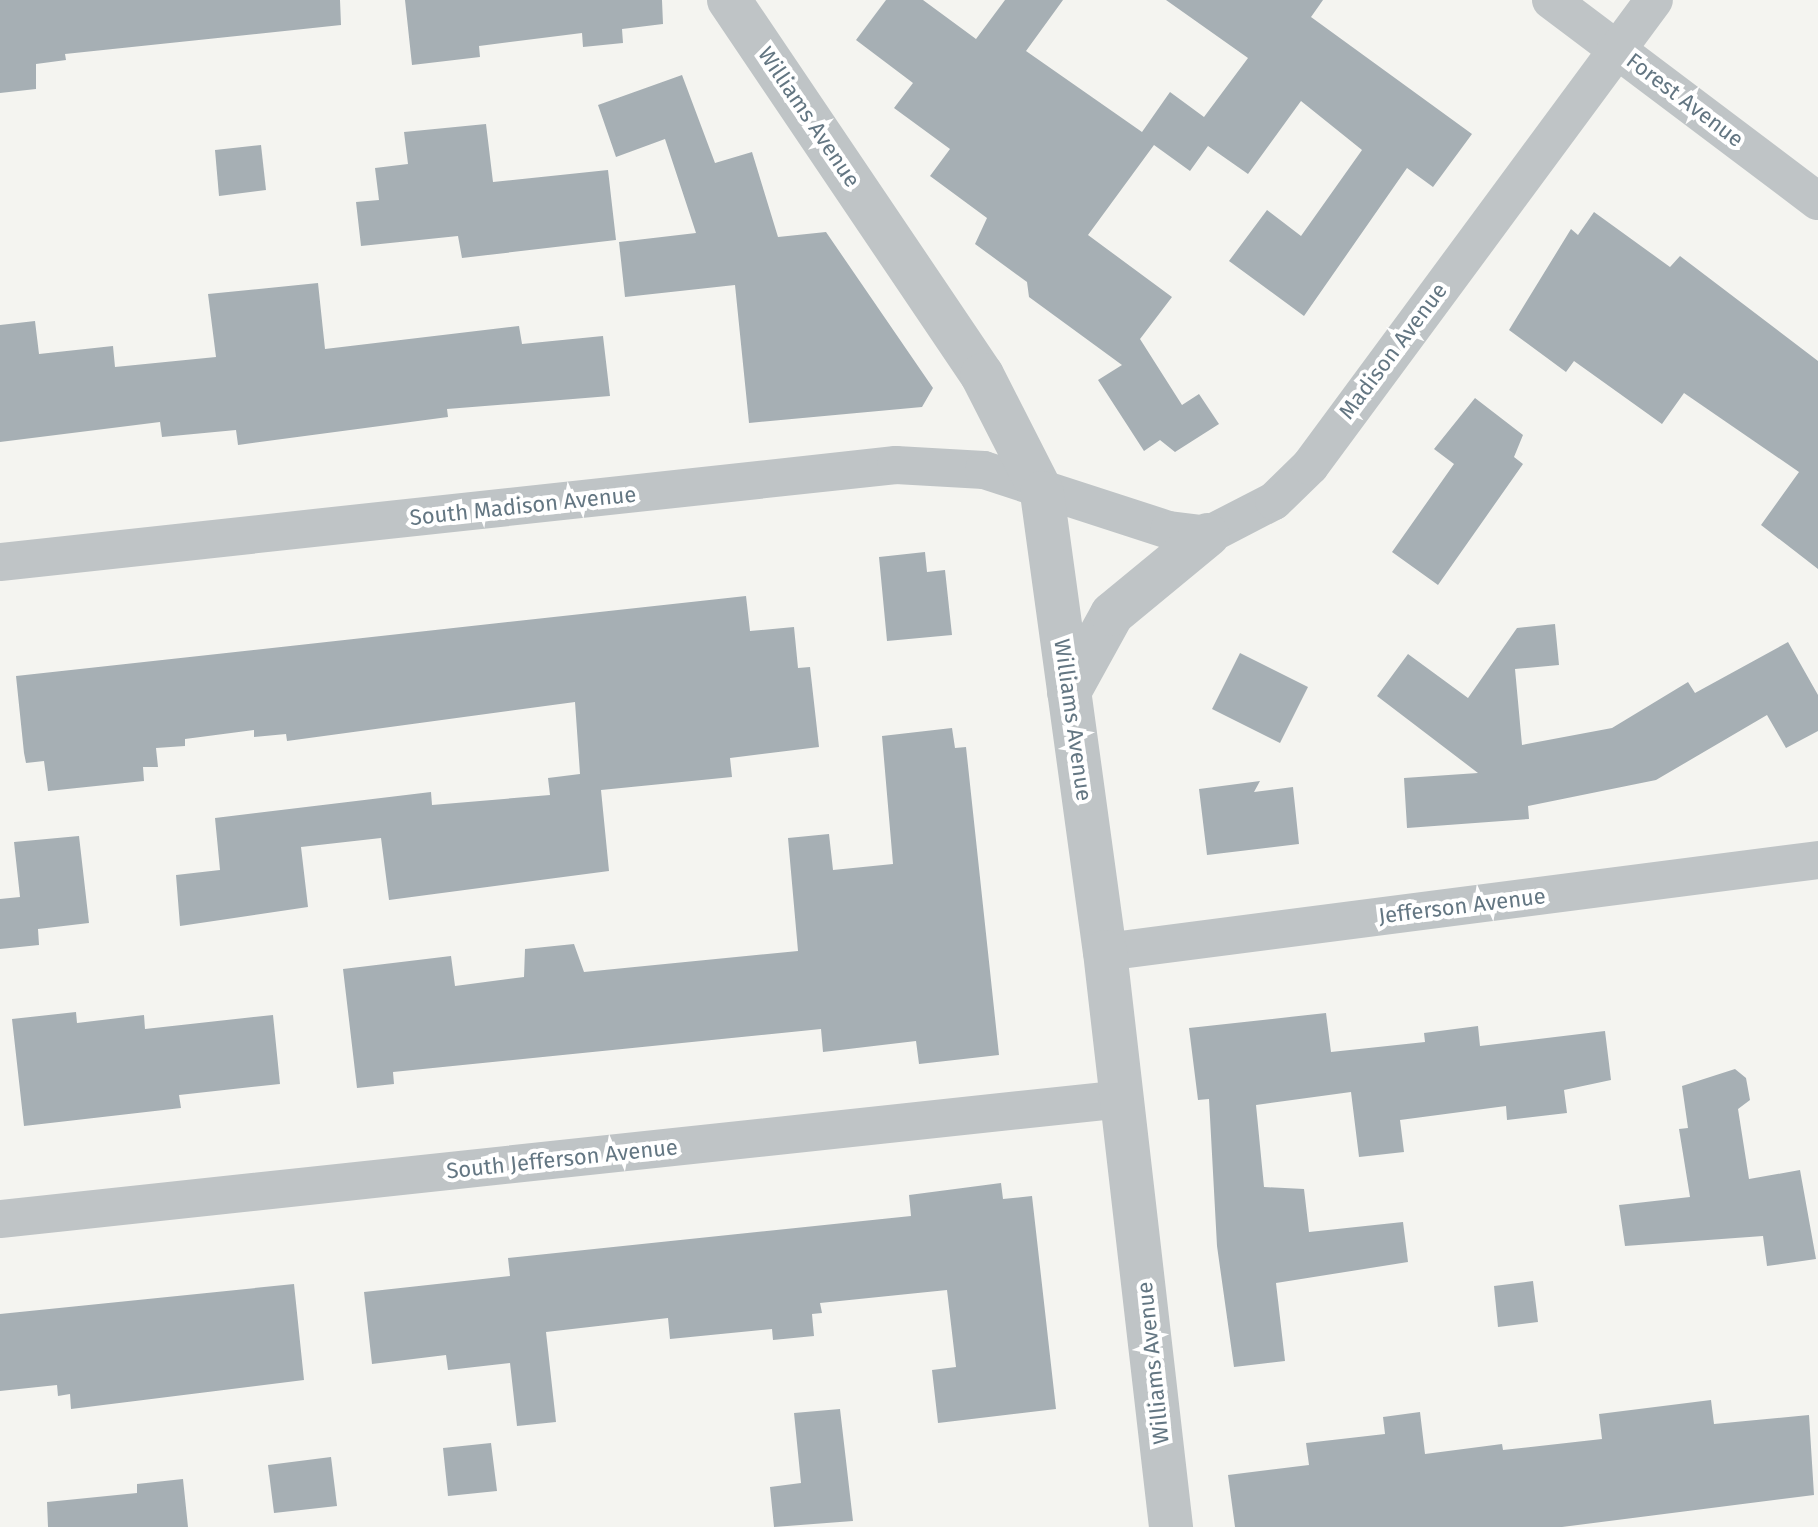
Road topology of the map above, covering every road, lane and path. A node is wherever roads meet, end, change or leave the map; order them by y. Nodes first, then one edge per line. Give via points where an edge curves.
1 (729, 0) edge
2 (1551, 0) edge
3 (1654, 0) edge
4 (1618, 50) junction
5 (1818, 201) edge
6 (1042, 493) junction
7 (1208, 535) junction
8 (0, 562) edge
9 (1069, 692) junction
10 (1818, 860) edge
11 (1105, 952) junction
12 (1123, 1099) junction
13 (0, 1219) edge
14 (1171, 1527) edge

1 - 6 street, Williams Avenue via 982,375
2 - 4 street, Forest Avenue
3 - 4 street, Madison Avenue
4 - 5 street, Forest Avenue
4 - 7 street, Madison Avenue via 1310,466 1274,501
6 - 7 street
6 - 8 street, South Madison Avenue via 984,470 896,465
6 - 9 street, Williams Avenue
7 - 9 street via 1112,614
9 - 11 street, Williams Avenue
10 - 11 street, Jefferson Avenue
11 - 12 street, Williams Avenue
12 - 13 street, South Jefferson Avenue
12 - 14 street, Williams Avenue

